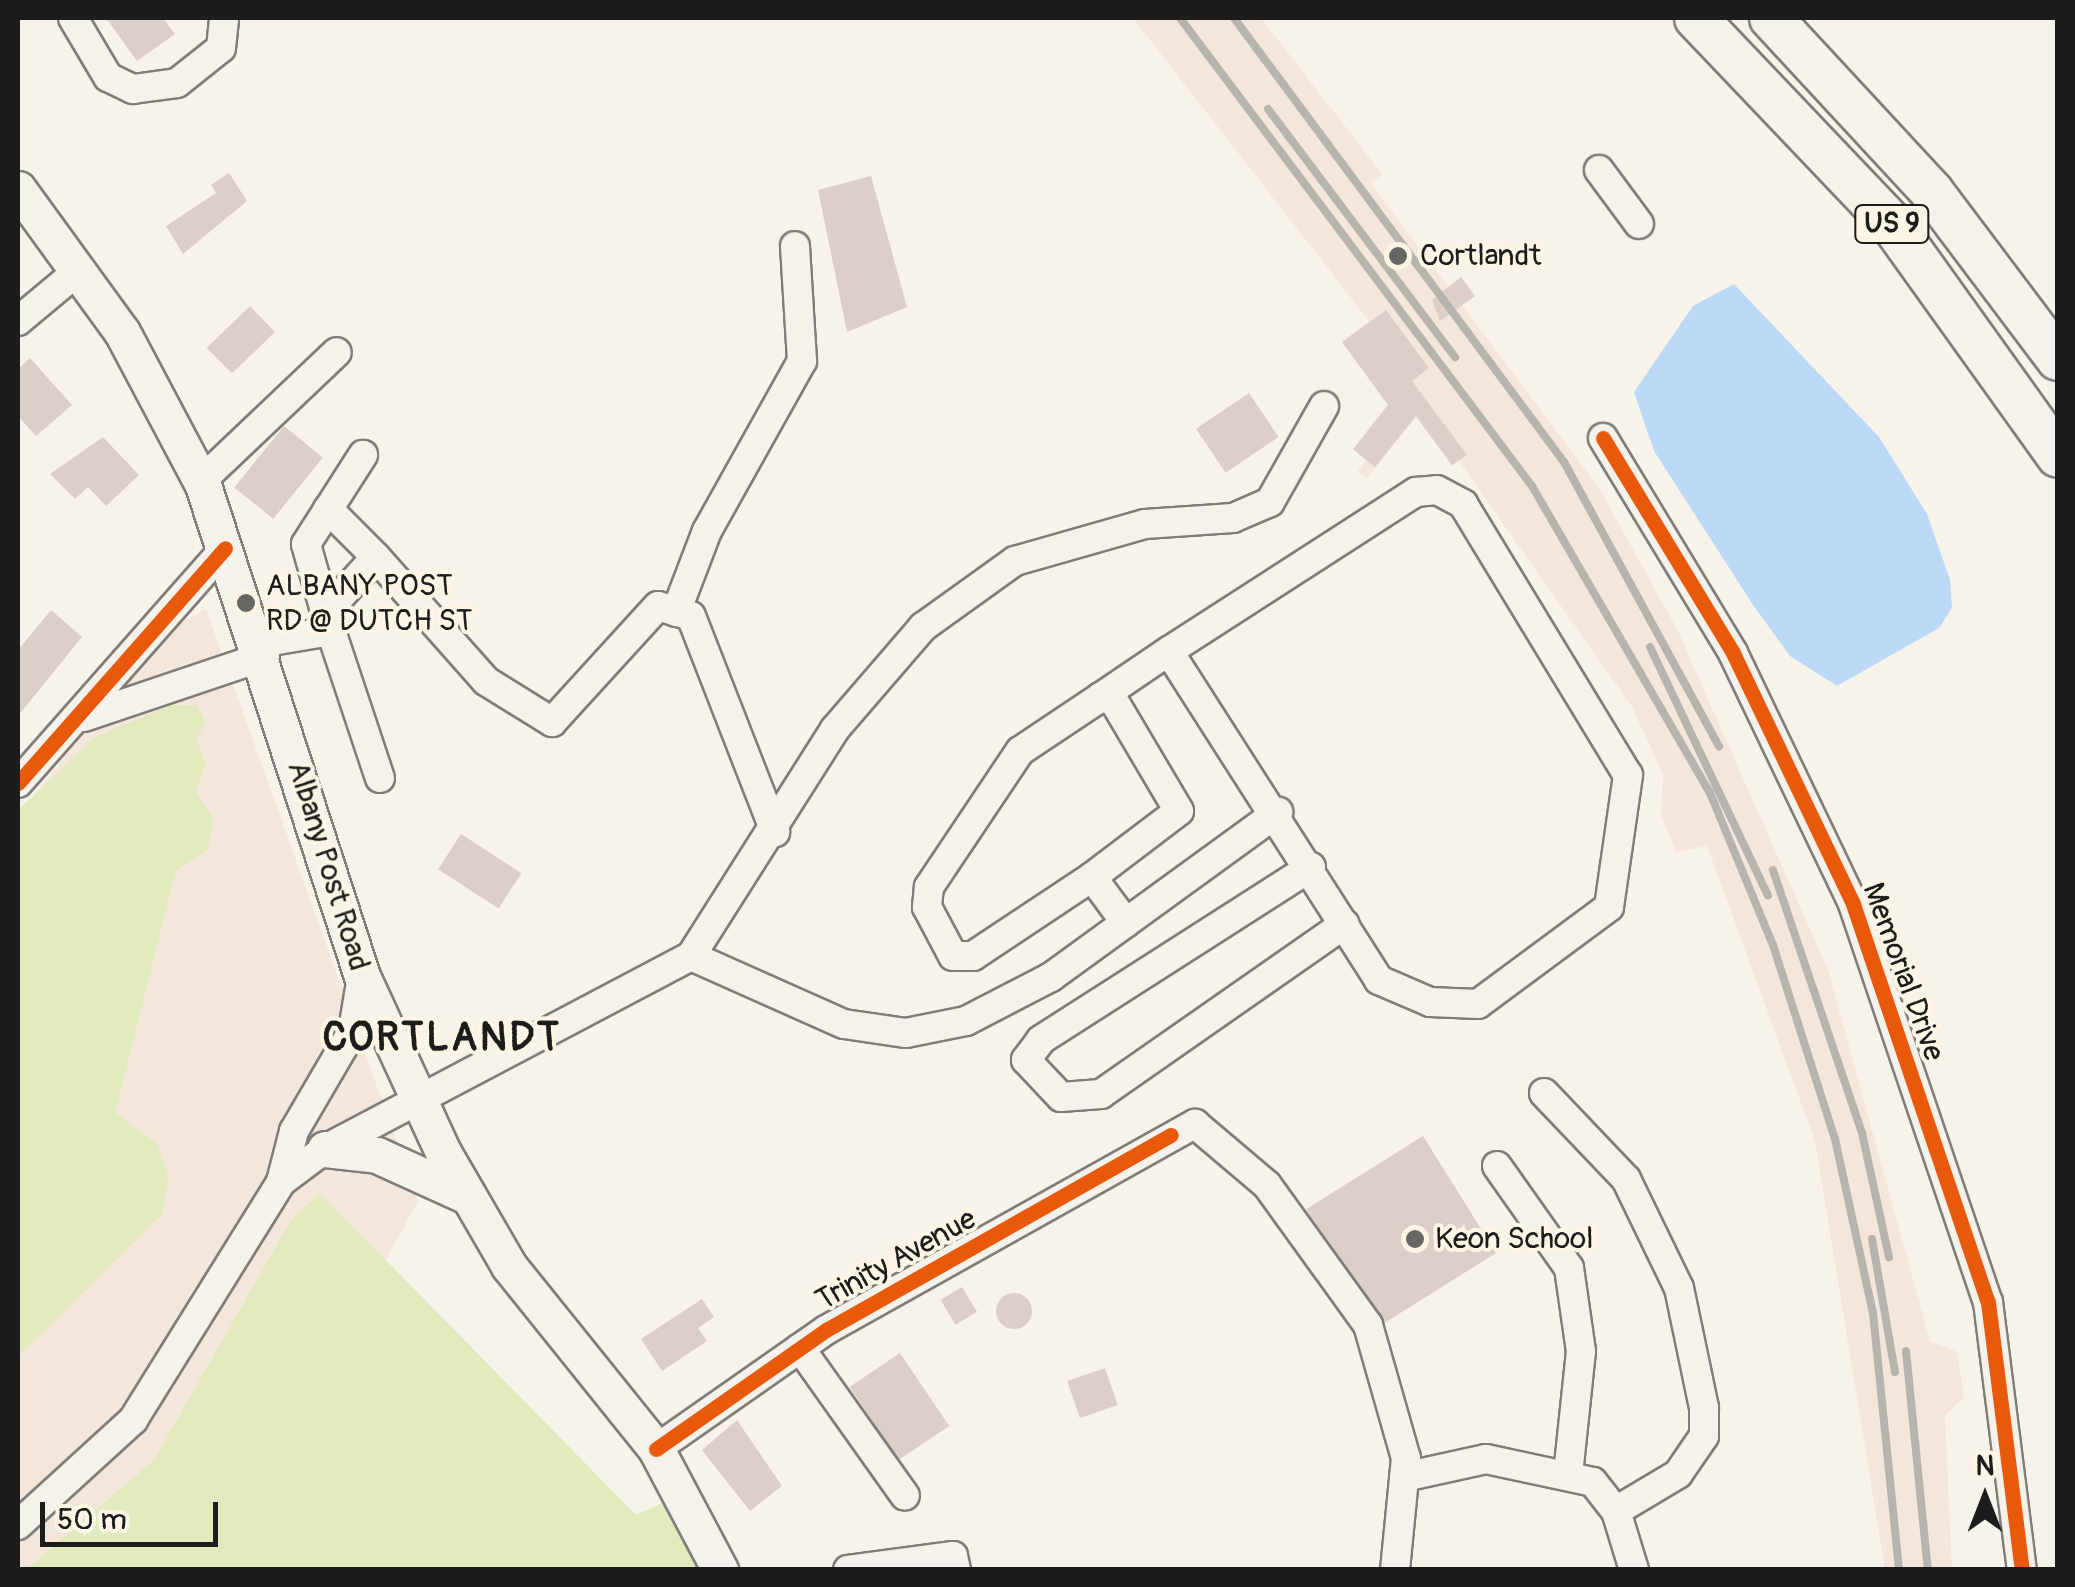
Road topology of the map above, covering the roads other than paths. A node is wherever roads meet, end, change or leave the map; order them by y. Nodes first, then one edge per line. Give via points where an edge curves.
1 (74, 18) edge
2 (224, 18) edge
3 (1696, 18) edge
4 (1771, 18) edge
5 (1599, 170) dead end
6 (18, 189) edge
7 (1639, 224) dead end
8 (795, 246) dead end
9 (78, 271) junction
10 (18, 321) edge
11 (337, 352) dead end
12 (2058, 360) edge
13 (1324, 406) dead end
14 (1603, 438) dead end
15 (363, 455) dead end
16 (2058, 456) edge
17 (201, 481) junction
18 (328, 509) junction
19 (225, 548) junction
20 (376, 556) junction
21 (676, 612) junction
22 (328, 621) junction
23 (263, 649) junction
24 (1170, 651) junction
25 (1101, 697) junction
26 (84, 717) junction
27 (380, 778) dead end
28 (18, 783) edge
29 (1278, 812) junction
30 (775, 832) junction
31 (1311, 867) junction
32 (1092, 876) junction
33 (1126, 922) junction
34 (1345, 924) junction
35 (691, 956) junction
36 (362, 976) junction
37 (1544, 1092) dead end
38 (417, 1100) junction
39 (324, 1149) junction
40 (1496, 1166) dead end
41 (281, 1182) junction
42 (469, 1197) junction
43 (800, 1348) junction
44 (656, 1448) junction
45 (1568, 1474) junction
46 (1404, 1477) junction
47 (906, 1496) dead end
48 (1616, 1512) junction
49 (18, 1525) edge
50 (720, 1570) edge
51 (848, 1570) edge
52 (956, 1570) edge
53 (1394, 1570) edge
54 (1634, 1570) edge
55 (2022, 1570) edge

1 - 2 street via 108,77 134,89 177,83 221,48
3 - 16 highway, US 9 via 1892,224
4 - 12 highway, US 9 via 1919,176
5 - 7 street
6 - 9 main road, Albany Post Road
8 - 21 street via 802,361 707,532
9 - 10 street
9 - 17 main road, Albany Post Road via 122,332
11 - 17 street
13 - 30 street via 1270,502 1233,518 1145,524 1015,560 922,627 836,729
14 - 55 street, Memorial Drive via 1733,653 1853,904 1988,1302
15 - 18 street
17 - 19 main road, Albany Post Road
18 - 20 street
18 - 22 street via 306,544
19 - 23 main road, Albany Post Road
19 - 26 street via 100,684
20 - 21 street via 486,681 552,722 658,606
20 - 22 street
21 - 30 street via 691,616
22 - 23 street
22 - 27 street
23 - 26 street
23 - 36 main road, Albany Post Road
24 - 25 street
24 - 29 street
24 - 34 street via 1416,492 1437,490 1463,504 1628,775 1628,820 1609,907 1478,1004 1430,1002 1379,980
25 - 32 street via 1114,701 1179,811
25 - 32 street via 1020,751 929,887 927,907 953,956 973,956
26 - 28 street
29 - 31 street
29 - 33 street
30 - 35 street
31 - 34 street
31 - 34 street via 1041,1040 1026,1060 1061,1097 1101,1094
32 - 33 street
33 - 35 street via 1051,977 966,1022 926,1030 844,1024
35 - 38 street
36 - 38 main road, Albany Post Road
36 - 41 street via 353,1030 294,1131
37 - 48 street via 1626,1179 1679,1288 1704,1408 1704,1436 1678,1474
38 - 39 street
38 - 42 main road, Albany Post Road
39 - 41 street
39 - 42 main road via 377,1155
40 - 45 street via 1568,1268 1581,1351
41 - 49 street via 132,1420
42 - 44 main road, Albany Post Road via 509,1266
43 - 44 street, Trinity Avenue
43 - 46 street, Trinity Avenue via 1195,1124 1267,1185 1368,1325 1396,1408
43 - 47 street
44 - 50 main road, Albany Post Road
45 - 46 street via 1486,1459
45 - 48 street via 1593,1482
46 - 53 street
48 - 54 street
51 - 52 street via 952,1556

